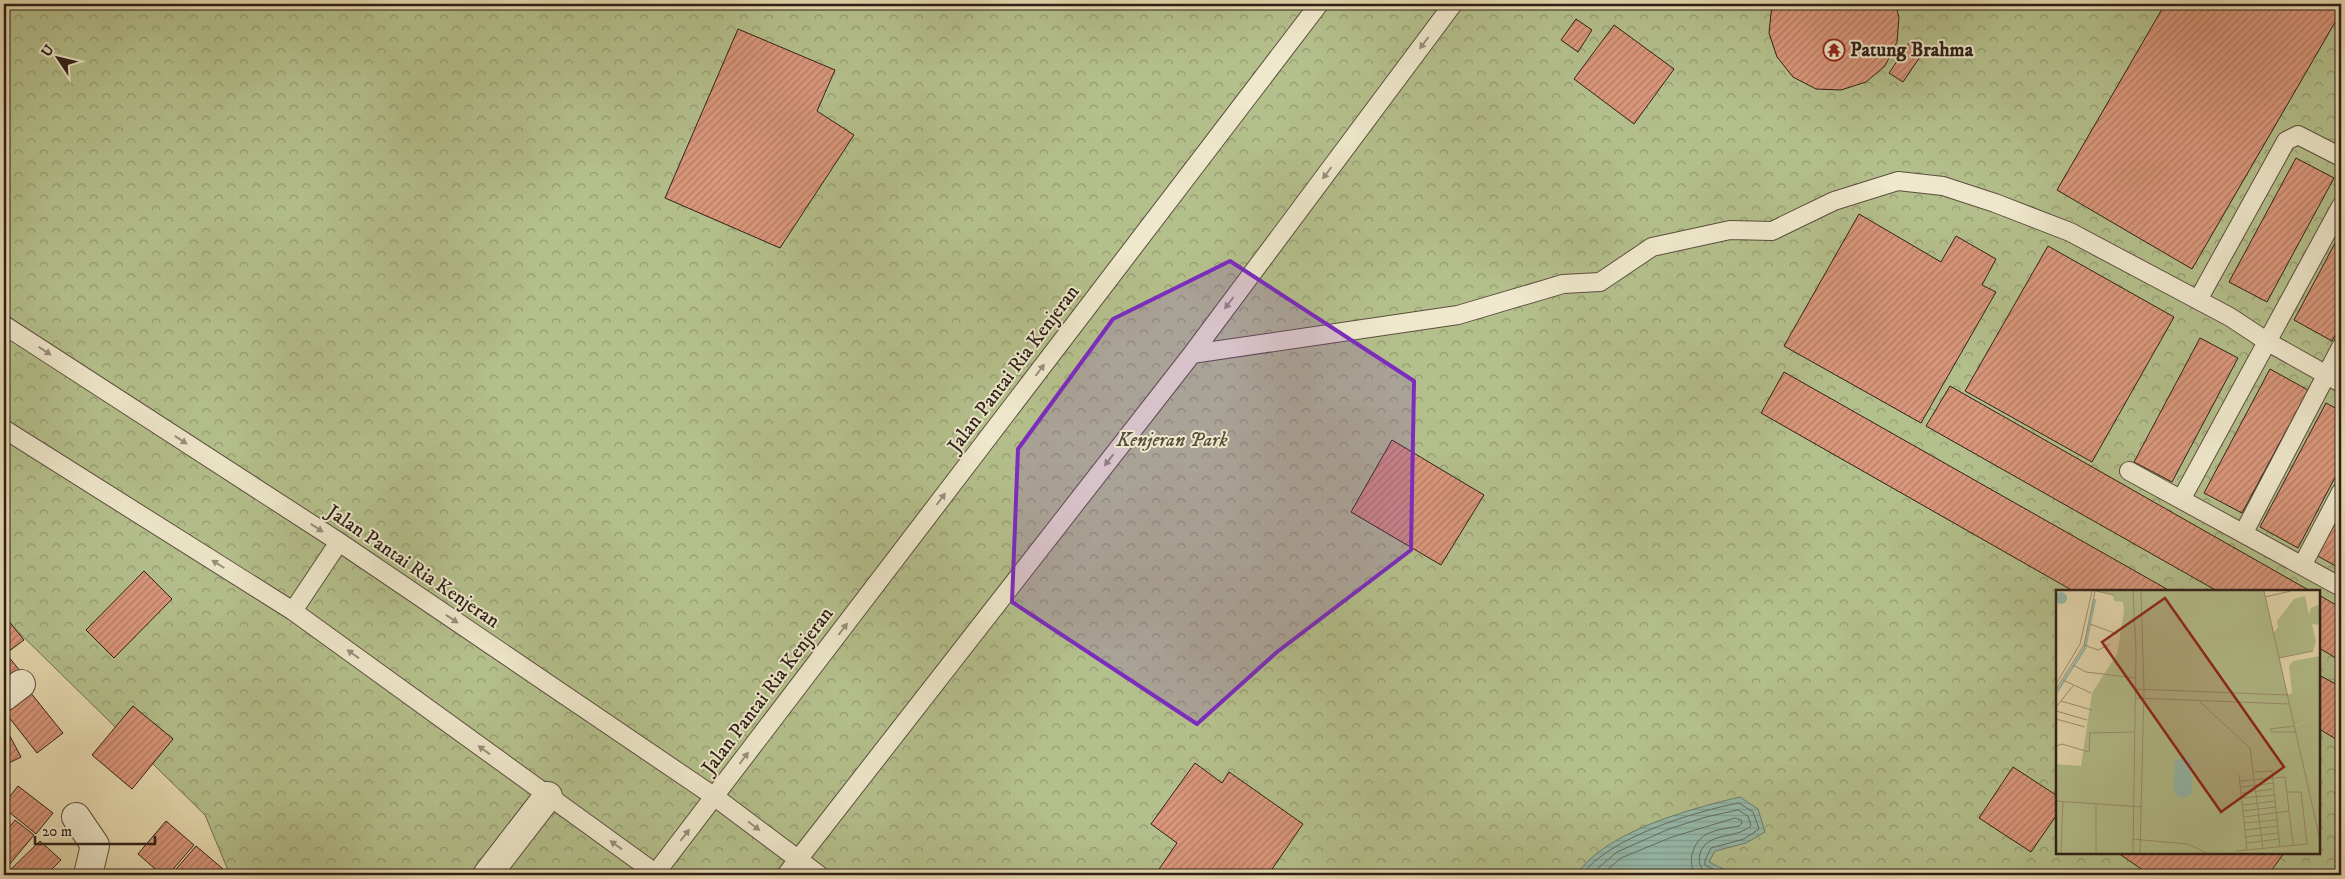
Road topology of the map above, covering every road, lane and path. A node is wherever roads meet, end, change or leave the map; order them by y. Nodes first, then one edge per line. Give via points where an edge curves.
1 (1319, 4) edge
2 (1453, 4) edge
3 (2341, 157) edge
4 (2341, 206) edge
5 (2198, 300) junction
6 (4, 324) edge
7 (2268, 342) junction
8 (2341, 346) edge
9 (1192, 354) junction
10 (2326, 374) junction
11 (2341, 383) edge
12 (4, 429) edge
13 (2129, 471) dead end
14 (2341, 492) edge
15 (2182, 498) junction
16 (2244, 532) junction
17 (339, 542) junction
18 (2302, 564) junction
19 (2341, 587) edge
20 (293, 611) junction
21 (548, 796) junction
22 (715, 797) junction
23 (76, 817) dead end
24 (798, 860) junction
25 (656, 874) edge
26 (88, 875) edge
27 (487, 875) edge
28 (786, 875) edge
29 (819, 875) edge

22 -> 1 lane, Jalan Pantai Ria Kenjeran
2 -> 9 lane
3 - 5 lane via 2298,134 2286,141
4 - 7 lane
5 - 7 lane
5 - 9 lane via 2070,232 1943,186 1898,181 1834,201 1772,230 1730,230 1652,248 1600,282 1563,284 1458,315
6 -> 17 lane, Jalan Pantai Ria Kenjeran
7 - 10 lane
7 - 15 lane
8 - 10 lane
9 -> 24 lane
10 - 11 lane
10 - 16 lane
20 -> 12 lane
13 - 15 lane
14 - 18 lane
15 - 16 lane
16 - 18 lane
17 - 20 lane
17 -> 22 lane, Jalan Pantai Ria Kenjeran
18 - 19 lane
21 -> 20 lane
25 -> 21 lane
21 - 27 street
22 -> 24 lane
25 -> 22 lane
23 - 26 street via 95,845
24 - 28 lane
24 - 29 lane

